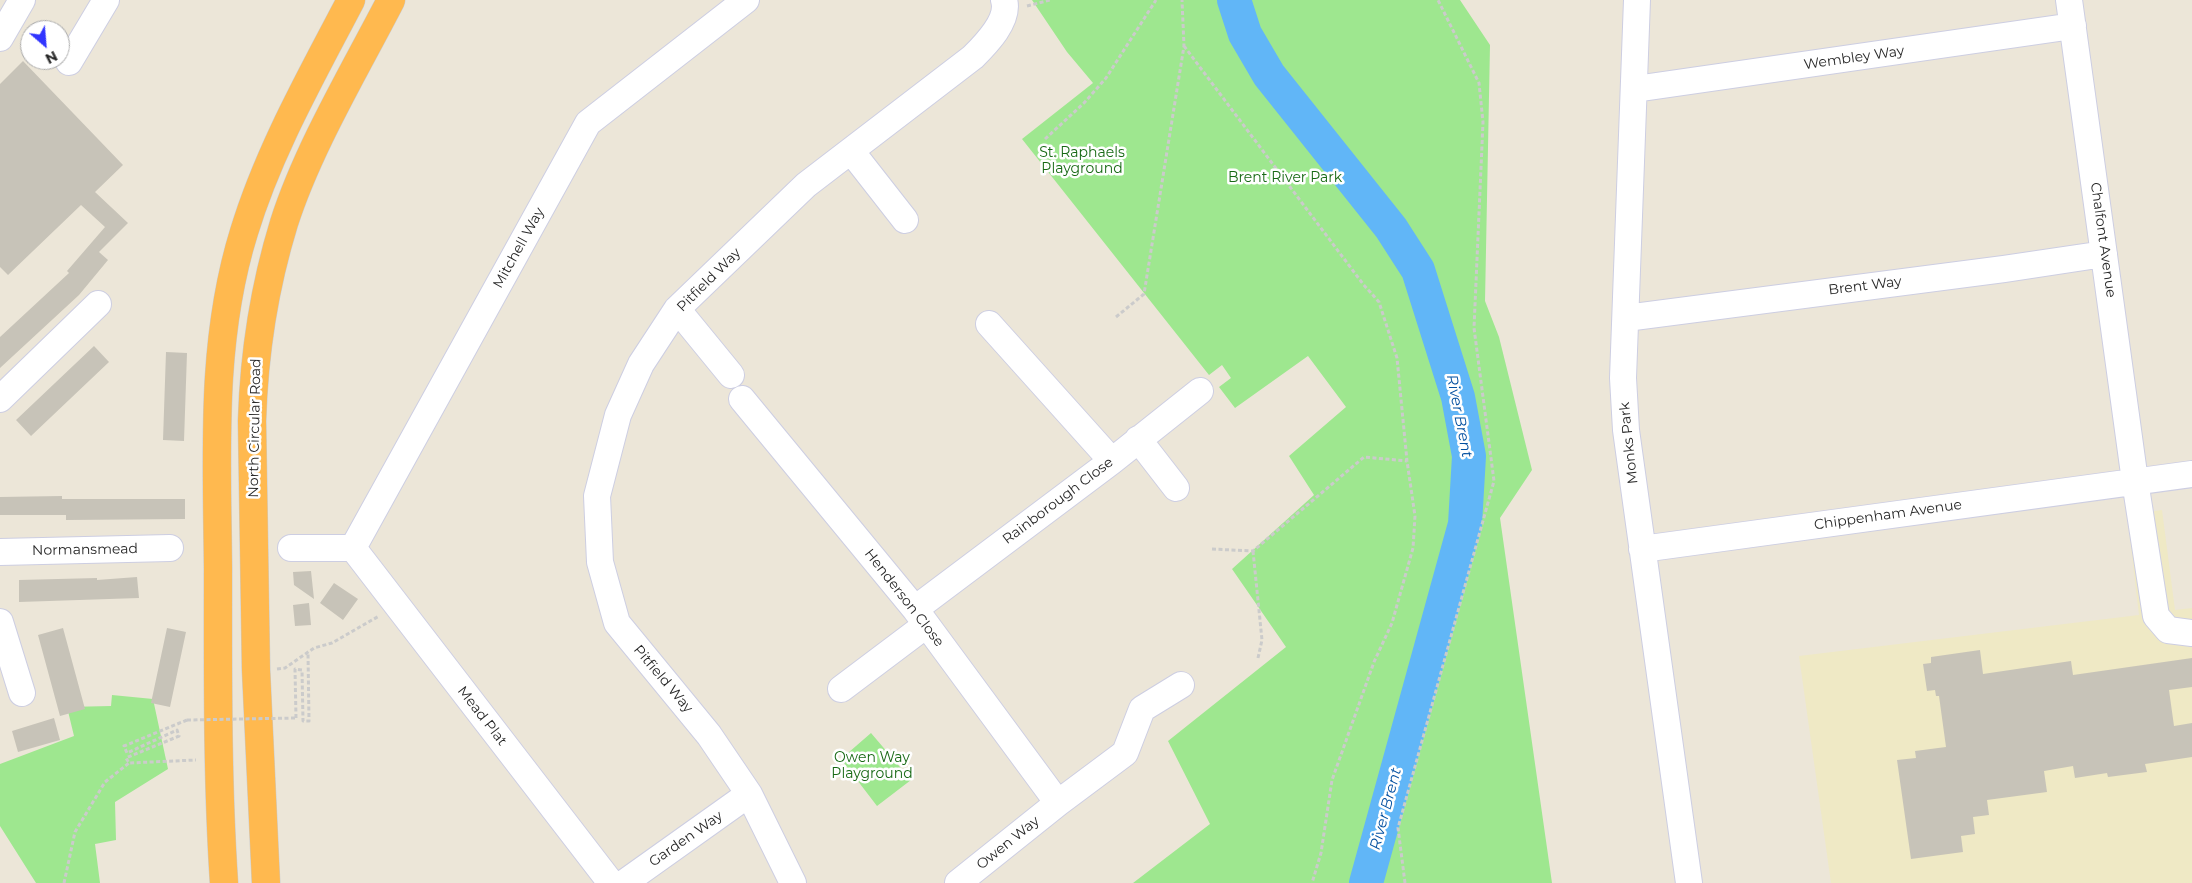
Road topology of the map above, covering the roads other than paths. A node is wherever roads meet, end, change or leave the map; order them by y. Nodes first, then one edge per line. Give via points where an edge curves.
1 (22, 0) edge
2 (106, 0) edge
3 (391, 0) edge
4 (746, 0) edge
5 (1004, 0) edge
6 (1637, 0) edge
7 (2069, 0) edge
8 (346, 2) edge
9 (2073, 26) junction
10 (0, 38) edge
11 (70, 60) edge
12 (1635, 90) junction
13 (851, 151) junction
14 (905, 220) dead end
15 (2104, 254) junction
16 (98, 304) dead end
17 (678, 309) junction
18 (1626, 318) junction
19 (989, 324) dead end
20 (731, 375) dead end
21 (1200, 391) dead end
22 (0, 398) edge
23 (742, 399) dead end
24 (1138, 439) junction
25 (1112, 461) junction
26 (2192, 474) edge
27 (2134, 481) junction
28 (1176, 488) dead end
29 (170, 548) dead end
30 (291, 548) dead end
31 (353, 548) junction
32 (1642, 550) junction
33 (0, 552) edge
34 (921, 617) junction
35 (0, 622) edge
36 (2192, 633) edge
37 (1181, 684) dead end
38 (842, 689) dead end
39 (22, 693) dead end
40 (749, 794) junction
41 (1058, 803) junction
42 (974, 878) edge
43 (638, 879) edge
44 (224, 883) edge
45 (266, 883) edge
46 (611, 883) edge
47 (793, 883) edge
48 (1689, 883) edge

1 - 10 street
2 - 11 street
3 - 45 highway, North Circular Road via 304,172 271,267 259,326 252,421 256,670
4 - 31 street, Mitchell Way via 588,123
5 - 13 street, Pitfield Way via 1006,5 997,32 973,57
6 - 12 street, Monks Park
7 - 9 street, Chalfont Avenue
8 - 44 highway via 266,168 231,282 221,344 217,477 219,807
9 - 12 street, Wembley Way
9 - 15 street, Chalfont Avenue
12 - 18 street, Monks Park
13 - 14 street
13 - 17 street, Pitfield Way via 806,184
15 - 18 street, Brent Way
15 - 27 street, Chalfont Avenue
16 - 22 street
17 - 20 street
17 - 40 street, Pitfield Way via 641,364 618,415 596,496 600,562 617,623 709,734
18 - 32 street, Monks Park via 1623,378 1626,430
19 - 25 street
21 - 24 street, Rainborough Close
23 - 34 street, Henderson Close
24 - 25 street, Rainborough Close
24 - 28 street
25 - 34 street, Rainborough Close
26 - 27 street, Chippenham Avenue
27 - 32 street, Chippenham Avenue
27 - 36 street, Chalfont Avenue via 2156,616 2168,630
29 - 33 street, Normansmead
30 - 31 street
31 - 46 street, Mead Plat
32 - 48 street, Monks Park
34 - 38 street, Rainborough Close
34 - 41 street, Henderson Close
35 - 39 street
37 - 41 street, Owen Way via 1142,709 1126,753
40 - 43 street, Garden Way
40 - 47 street, Pitfield Way
41 - 42 street, Owen Way

